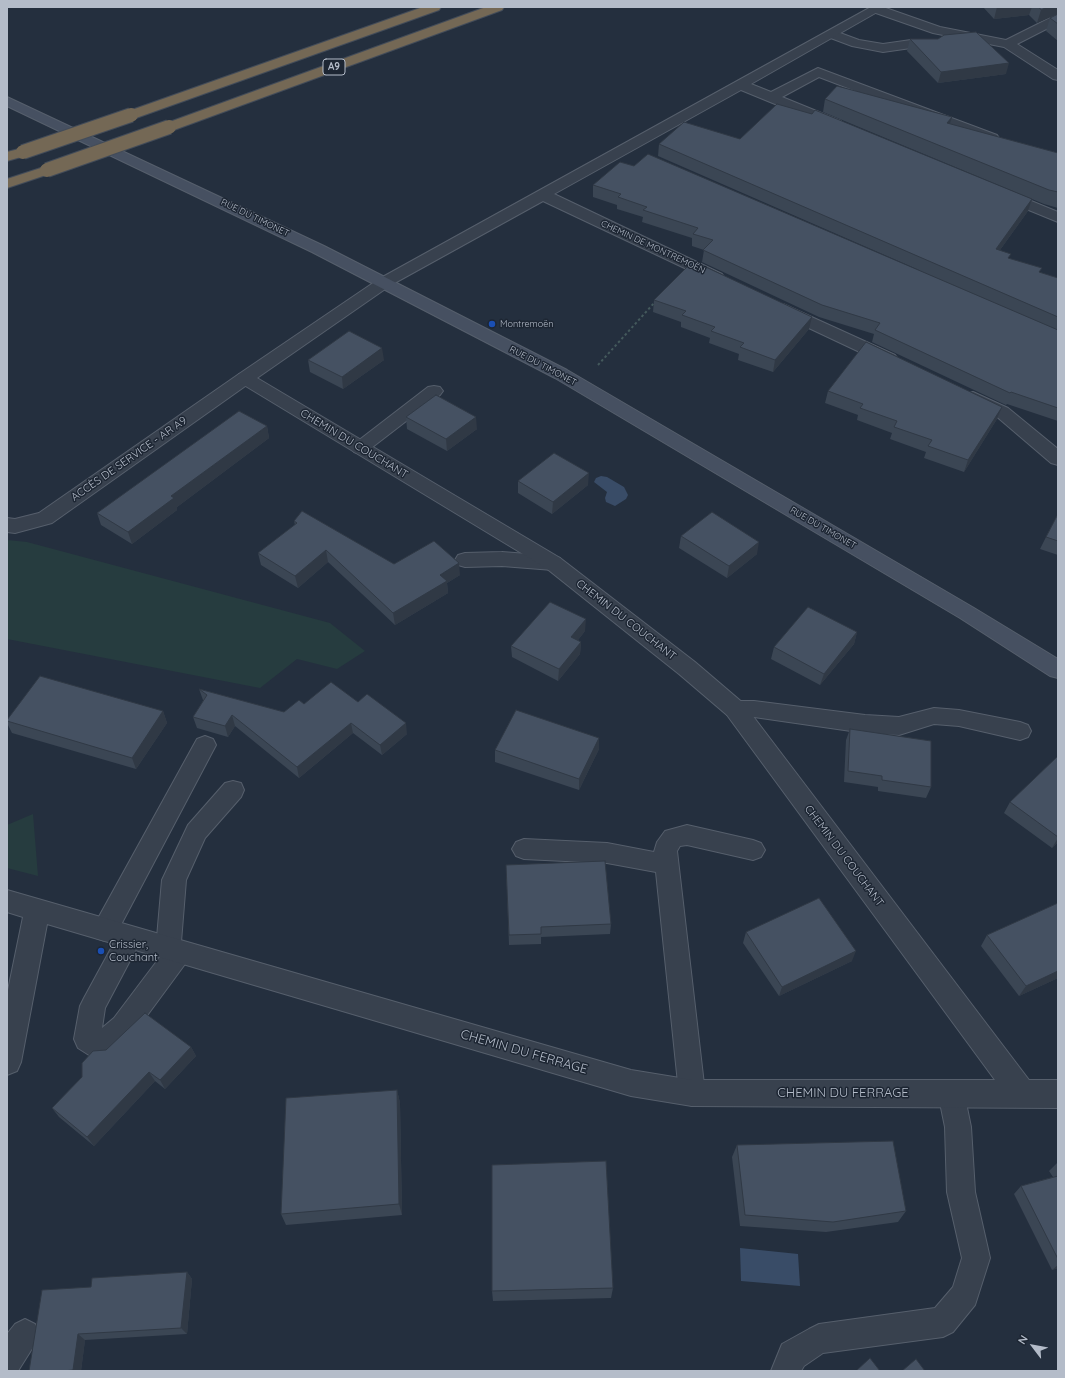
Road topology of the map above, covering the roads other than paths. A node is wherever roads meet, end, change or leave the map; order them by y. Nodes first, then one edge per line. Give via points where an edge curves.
1 (435, 7) edge
2 (498, 7) edge
3 (879, 8) edge
4 (913, 10) dead end
5 (901, 17) junction
6 (1058, 18) edge
7 (832, 34) junction
8 (1008, 44) junction
9 (935, 45) edge
10 (1058, 80) edge
11 (741, 85) junction
12 (772, 97) junction
13 (7, 101) edge
14 (850, 130) edge
15 (1007, 144) edge
16 (625, 149) junction
17 (7, 157) edge
18 (642, 157) edge
19 (7, 184) edge
20 (986, 187) edge
21 (542, 195) junction
22 (1058, 217) edge
23 (385, 282) junction
24 (732, 284) edge
25 (767, 301) edge
26 (902, 365) edge
27 (245, 378) junction
28 (434, 391) dead end
29 (959, 392) edge
30 (360, 448) junction
31 (1058, 459) edge
32 (7, 525) edge
33 (465, 560) dead end
34 (554, 563) junction
35 (1058, 670) edge
36 (735, 709) junction
37 (1020, 731) dead end
38 (204, 745) dead end
39 (234, 790) dead end
40 (524, 849) dead end
41 (753, 850) dead end
42 (665, 864) junction
43 (7, 901) edge
44 (38, 910) junction
45 (105, 930) junction
46 (130, 938) junction
47 (173, 951) junction
48 (7, 1062) edge
49 (692, 1093) junction
50 (951, 1093) junction
51 (1022, 1094) junction
52 (1058, 1094) edge
53 (25, 1334) dead end
54 (7, 1360) edge
55 (786, 1371) edge

1 - 17 highway, A9, bridge
2 - 19 highway, A9, bridge
3 - 5 lane
3 - 7 street
4 - 5 lane
5 - 8 lane via 937,30
6 - 8 lane
7 - 9 lane via 856,43 883,48 911,44
7 - 11 street
8 - 10 lane
11 - 12 street
11 - 16 street
12 - 14 street
12 - 15 street via 818,72
13 - 23 main road, RUE DU TIMONET
16 - 18 street
16 - 21 street
20 - 22 street
21 - 23 street
21 - 24 street, CHEMIN DE MONTREMOËN
23 - 27 street
23 - 35 main road, RUE DU TIMONET via 561,374 967,613
25 - 26 street
27 - 30 street, CHEMIN DU COUCHANT
27 - 32 lane, ACCÈS DE SERVICE - AR A9 via 45,518 15,526
28 - 30 lane
29 - 31 street via 1002,412
30 - 34 street, CHEMIN DU COUCHANT
33 - 34 lane via 502,559
34 - 36 street, CHEMIN DU COUCHANT via 688,668
36 - 37 lane via 899,726 934,716 960,718
36 - 51 street, CHEMIN DU COUCHANT
38 - 45 lane
39 - 47 lane via 196,832 174,880
40 - 42 lane via 607,852
41 - 42 lane via 687,835 673,838 665,849
42 - 49 lane
43 - 44 street, CHEMIN DU FERRAGE
44 - 45 street, CHEMIN DU FERRAGE
44 - 48 street
45 - 46 street, CHEMIN DU FERRAGE
46 - 47 street, CHEMIN DU FERRAGE
46 - 47 lane via 93,1006 88,1039 98,1046 123,1027
47 - 49 street, CHEMIN DU FERRAGE via 631,1083
49 - 50 street, CHEMIN DU FERRAGE
50 - 51 street, CHEMIN DU FERRAGE
50 - 55 lane via 958,1127 961,1192 976,1258 965,1295 943,1322 818,1339 793,1355
51 - 52 street, CHEMIN DU FERRAGE
53 - 54 lane

